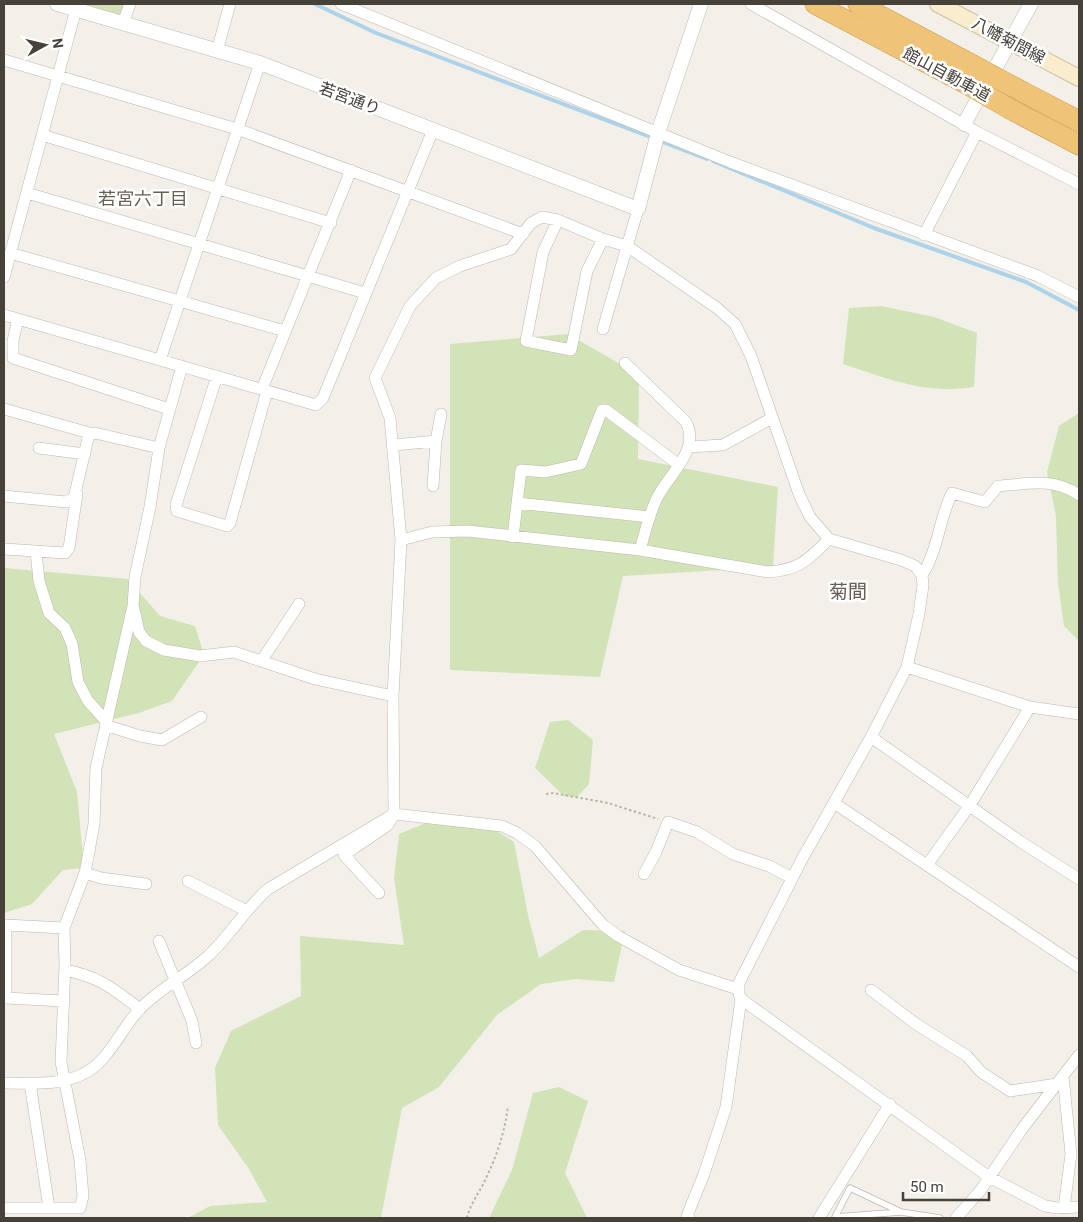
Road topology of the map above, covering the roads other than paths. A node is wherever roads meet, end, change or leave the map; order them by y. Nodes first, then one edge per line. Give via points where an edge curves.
1 (57, 4) edge
2 (130, 4) edge
3 (230, 4) edge
4 (341, 4) edge
5 (701, 4) edge
6 (750, 4) edge
7 (815, 4) edge
8 (858, 4) edge
9 (938, 4) edge
10 (1031, 4) edge
11 (76, 9) junction
12 (123, 23) junction
13 (1010, 41) junction
14 (217, 50) junction
15 (4, 60) edge
16 (260, 63) junction
17 (967, 73) junction
18 (58, 74) junction
19 (1079, 78) edge
20 (1079, 121) edge
21 (964, 124) junction
22 (237, 129) junction
23 (433, 130) junction
24 (658, 132) junction
25 (977, 132) junction
26 (42, 136) junction
27 (1079, 145) edge
28 (351, 170) junction
29 (1079, 184) edge
30 (218, 189) junction
31 (409, 192) junction
32 (26, 193) junction
33 (638, 209) junction
34 (558, 220) junction
35 (331, 223) junction
36 (523, 234) junction
37 (924, 235) junction
38 (603, 239) junction
39 (199, 244) junction
40 (627, 246) junction
41 (10, 253) junction
42 (309, 276) junction
43 (4, 278) edge
44 (365, 293) junction
45 (1079, 297) edge
46 (180, 301) junction
47 (4, 314) edge
48 (18, 319) junction
49 (603, 329) dead end
50 (285, 332) junction
51 (160, 360) junction
52 (625, 363) dead end
53 (182, 366) junction
54 (217, 376) junction
55 (265, 390) junction
56 (4, 409) edge
57 (169, 409) junction
58 (441, 414) dead end
59 (772, 418) junction
60 (93, 434) junction
61 (436, 441) junction
62 (394, 445) junction
63 (688, 447) junction
64 (39, 448) dead end
65 (158, 448) junction
66 (85, 454) junction
67 (679, 465) junction
68 (433, 486) dead end
69 (77, 494) junction
70 (1079, 495) edge
71 (4, 496) edge
72 (517, 503) junction
73 (650, 518) junction
74 (513, 537) junction
75 (829, 539) junction
76 (401, 540) junction
77 (5, 549) dead end
78 (640, 550) junction
79 (36, 552) junction
80 (922, 575) junction
81 (299, 604) dead end
82 (133, 606) junction
83 (262, 660) junction
84 (907, 668) junction
85 (392, 696) junction
86 (1030, 707) junction
87 (1079, 714) edge
88 (201, 717) dead end
89 (106, 723) junction
90 (871, 737) junction
91 (834, 803) junction
92 (970, 805) junction
93 (394, 814) junction
94 (927, 865) junction
95 (84, 872) junction
96 (644, 874) dead end
97 (792, 878) junction
98 (1079, 879) edge
99 (188, 881) dead end
100 (146, 884) dead end
101 (379, 893) dead end
102 (247, 910) junction
103 (5, 925) edge
104 (64, 928) junction
105 (159, 941) dead end
106 (1078, 965) edge
107 (65, 970) junction
108 (175, 980) junction
109 (871, 990) dead end
110 (740, 994) junction
111 (63, 1001) junction
112 (140, 1009) junction
113 (196, 1043) dead end
114 (1079, 1055) edge
115 (1060, 1080) junction
116 (30, 1082) junction
117 (63, 1082) junction
118 (4, 1083) edge
119 (890, 1104) junction
120 (989, 1177) junction
121 (1079, 1207) edge
122 (4, 1208) edge
123 (49, 1208) junction
124 (902, 1212) junction
125 (1058, 1212) edge
126 (689, 1218) edge
127 (819, 1218) edge
128 (940, 1218) edge
129 (956, 1218) edge

1 - 11 street, 若宮通り
2 - 12 street
3 - 14 street
4 - 24 street
5 - 24 street
6 - 21 street
7 - 17 highway, 館山自動車道
8 - 17 highway, 館山自動車道
9 - 13 main road, 八幡菊間線
10 - 13 street
11 - 12 street, 若宮通り
11 - 18 street
12 - 14 street, 若宮通り
13 - 19 main road, 八幡菊間線
13 - 21 street
14 - 16 street, 若宮通り
15 - 18 street
16 - 22 street
16 - 23 street, 若宮通り
17 - 20 highway, 館山自動車道, bridge via 1023,92
17 - 27 highway, 館山自動車道, bridge via 1012,110
18 - 22 street
18 - 26 street
21 - 25 street
22 - 28 street
22 - 30 street
23 - 31 street
23 - 33 street, 若宮通り
24 - 33 street
24 - 37 street
25 - 29 street
25 - 37 street
26 - 30 street
26 - 32 street
28 - 31 street
28 - 35 street
30 - 35 street
30 - 39 street
31 - 36 street
31 - 44 street
32 - 39 street
32 - 41 street
33 - 40 street
34 - 36 street via 542,217 531,223
34 - 38 street
34 - 38 street via 543,252 526,341 572,350 587,271
35 - 42 street
36 - 62 street via 512,249 460,266 436,278 410,306 375,378 390,418
37 - 45 street via 1038,276
38 - 40 street
39 - 42 street
39 - 46 street
40 - 49 street
40 - 59 street via 735,324 751,356
41 - 43 street
41 - 46 street
42 - 44 street
42 - 50 street
44 - 55 street via 323,398 316,405
46 - 50 street
46 - 51 street
47 - 48 street
48 - 51 street
48 - 57 street via 13,358
50 - 55 street
51 - 53 street
52 - 63 street via 686,422 691,434
53 - 54 street
53 - 57 street
54 - 55 street
54 - 55 street via 176,505 177,512 227,526 230,522
56 - 60 street
57 - 65 street
58 - 61 street
59 - 63 street via 723,445
59 - 75 street via 798,494 810,517
60 - 65 street
60 - 66 street via 89,434
61 - 62 street
61 - 68 street
62 - 76 street
63 - 67 street
64 - 66 street
65 - 82 street via 135,577
66 - 69 street
67 - 72 street via 602,410 581,464 545,472 521,470
67 - 73 street via 656,498
69 - 71 street via 66,502
69 - 79 street via 69,548 59,554
70 - 80 street via 1064,485 1050,483 998,486 985,502 952,494 944,510 929,564
72 - 73 street
72 - 74 street
73 - 78 street
74 - 76 street via 468,531 432,532
74 - 78 street
75 - 78 street via 813,556 790,570 768,572
75 - 80 street via 901,560 915,566
76 - 85 street
77 - 79 street
79 - 89 street via 39,581 49,612 65,628 72,644 78,682
80 - 84 street via 919,614
81 - 83 street
82 - 83 street via 139,632 146,641 164,650 200,656 234,652
82 - 89 street
83 - 85 street via 315,679
84 - 86 street
84 - 90 street
85 - 93 street
86 - 87 street
86 - 92 street
88 - 89 street via 162,740 140,736
89 - 95 street via 96,768 94,824
90 - 91 street
90 - 92 street
91 - 94 street
91 - 97 street
92 - 94 street
92 - 98 street
93 - 101 street via 388,825 344,855
93 - 102 street via 268,889
93 - 110 street via 476,821 502,826 517,833 535,846 603,925 618,936 679,970
94 - 106 street
95 - 100 street via 101,878
95 - 104 street
96 - 97 street via 668,822 698,832 732,854 769,866
97 - 110 street
99 - 102 street
102 - 108 street via 206,958
103 - 104 street
103 - 111 street via 6,998
104 - 107 street
105 - 108 street
107 - 111 street
107 - 112 street via 90,975
108 - 112 street
108 - 113 street via 192,1021
109 - 115 street via 916,1024 967,1056 981,1072 1010,1091
110 - 119 street
110 - 126 street via 726,1107 687,1216
111 - 117 street via 60,1062
112 - 117 street via 95,1066
114 - 115 street
115 - 120 street
115 - 125 street via 1071,1154
116 - 117 street
116 - 118 street
116 - 123 street
117 - 123 street via 80,1160 83,1196 80,1208
119 - 120 street
119 - 127 street
120 - 125 street
120 - 129 street
121 - 125 street
122 - 123 street
124 - 124 lane via 850,1188 835,1217 845,1216
124 - 128 lane

